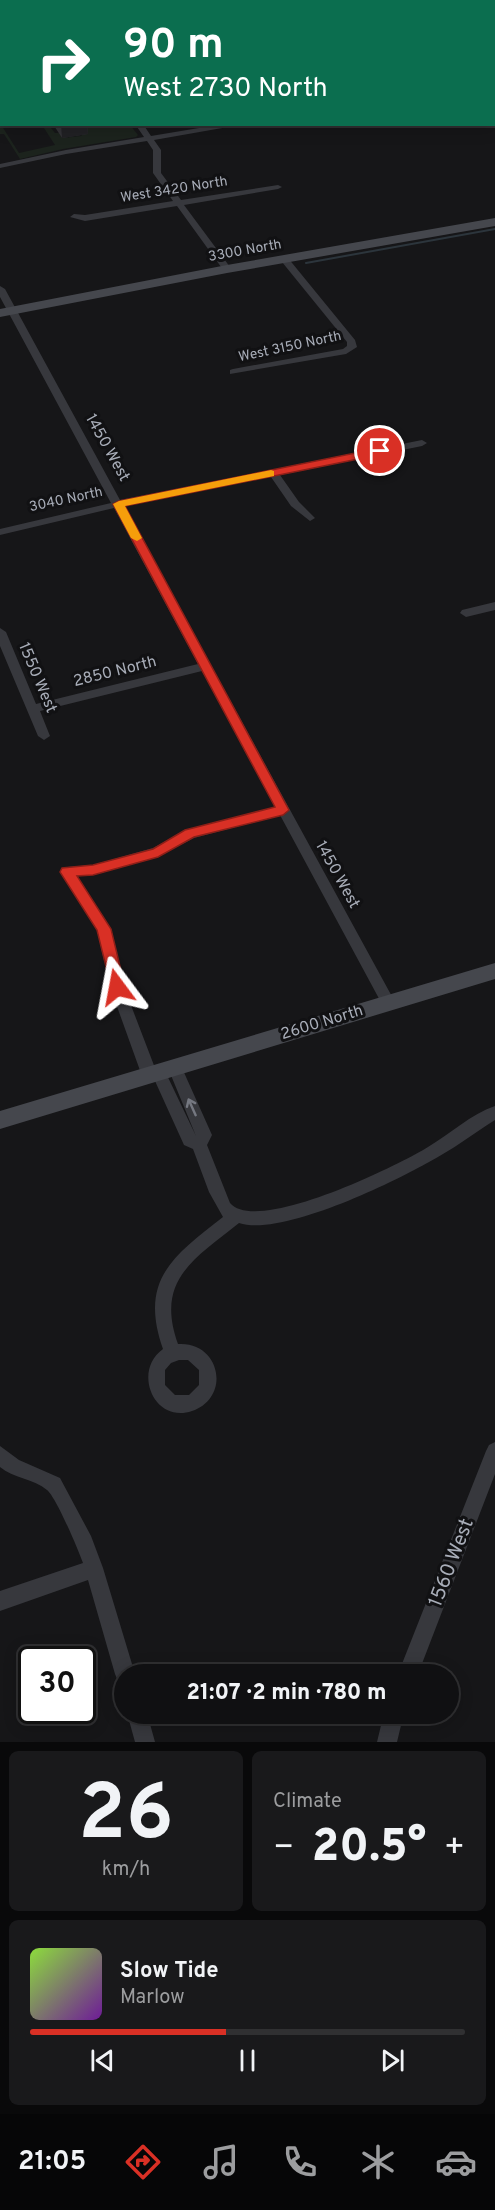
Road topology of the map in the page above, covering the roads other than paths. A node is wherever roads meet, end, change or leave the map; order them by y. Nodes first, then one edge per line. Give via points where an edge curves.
1 (140, 126) edge
2 (229, 126) edge
3 (149, 139) junction
4 (0, 166) edge
5 (278, 187) dead end
6 (177, 203) junction
7 (74, 217) dead end
8 (495, 222) edge
9 (285, 260) junction
10 (227, 269) junction
11 (0, 289) edge
12 (6, 312) edge
13 (233, 372) dead end
14 (422, 443) dead end
15 (274, 473) junction
16 (119, 504) junction
17 (310, 518) dead end
18 (0, 532) edge
19 (495, 606) edge
20 (466, 614) dead end
21 (0, 632) edge
22 (205, 666) junction
23 (33, 709) junction
24 (44, 736) dead end
25 (283, 810) junction
26 (495, 971) edge
27 (388, 1002) junction
28 (161, 1073) junction
29 (495, 1112) edge
30 (0, 1120) edge
31 (235, 1217) junction
32 (173, 1354) dead end
33 (495, 1451) edge
34 (0, 1455) edge
35 (94, 1568) junction
36 (0, 1601) edge
37 (122, 1664) edge
38 (412, 1664) edge
39 (140, 1724) edge
40 (391, 1724) edge
41 (145, 1742) edge
42 (387, 1742) edge

1 - 3 street
2 - 3 street
3 - 4 street
3 - 6 street via 158,150 157,173
5 - 6 street, West 3420 North
6 - 7 street, West 3420 North
6 - 10 street
8 - 9 street, 3300 North
9 - 10 street, 3300 North
9 - 13 street, West 3150 North via 352,342 352,347
10 - 12 street, 3300 North
11 - 12 street, 1450 West
12 - 16 street, 1450 West
14 - 15 street, 3040 North
15 - 16 street, 3040 North
15 - 17 street
16 - 18 street, 3040 North
16 - 22 street, 1450 West
19 - 20 street
21 - 23 street, 1550 West
22 - 23 street, 2850 North
22 - 25 street, 1450 West
23 - 24 street, 1550 West
25 - 27 street, 1450 West
25 - 28 street via 190,834 158,852 93,870 67,872 104,929 117,987
26 - 27 street, 2600 North
27 - 28 street, 2600 North
28 - 30 street, 2600 North
28 - 31 street via 204,1135 199,1145 225,1210
29 - 31 street via 415,1163 365,1186 278,1217
31 - 32 street via 187,1255 165,1285 160,1313
33 - 38 street, 1560 West
34 - 35 street via 13,1466 54,1484
35 - 36 street
35 - 37 street
39 - 41 street
40 - 42 street

